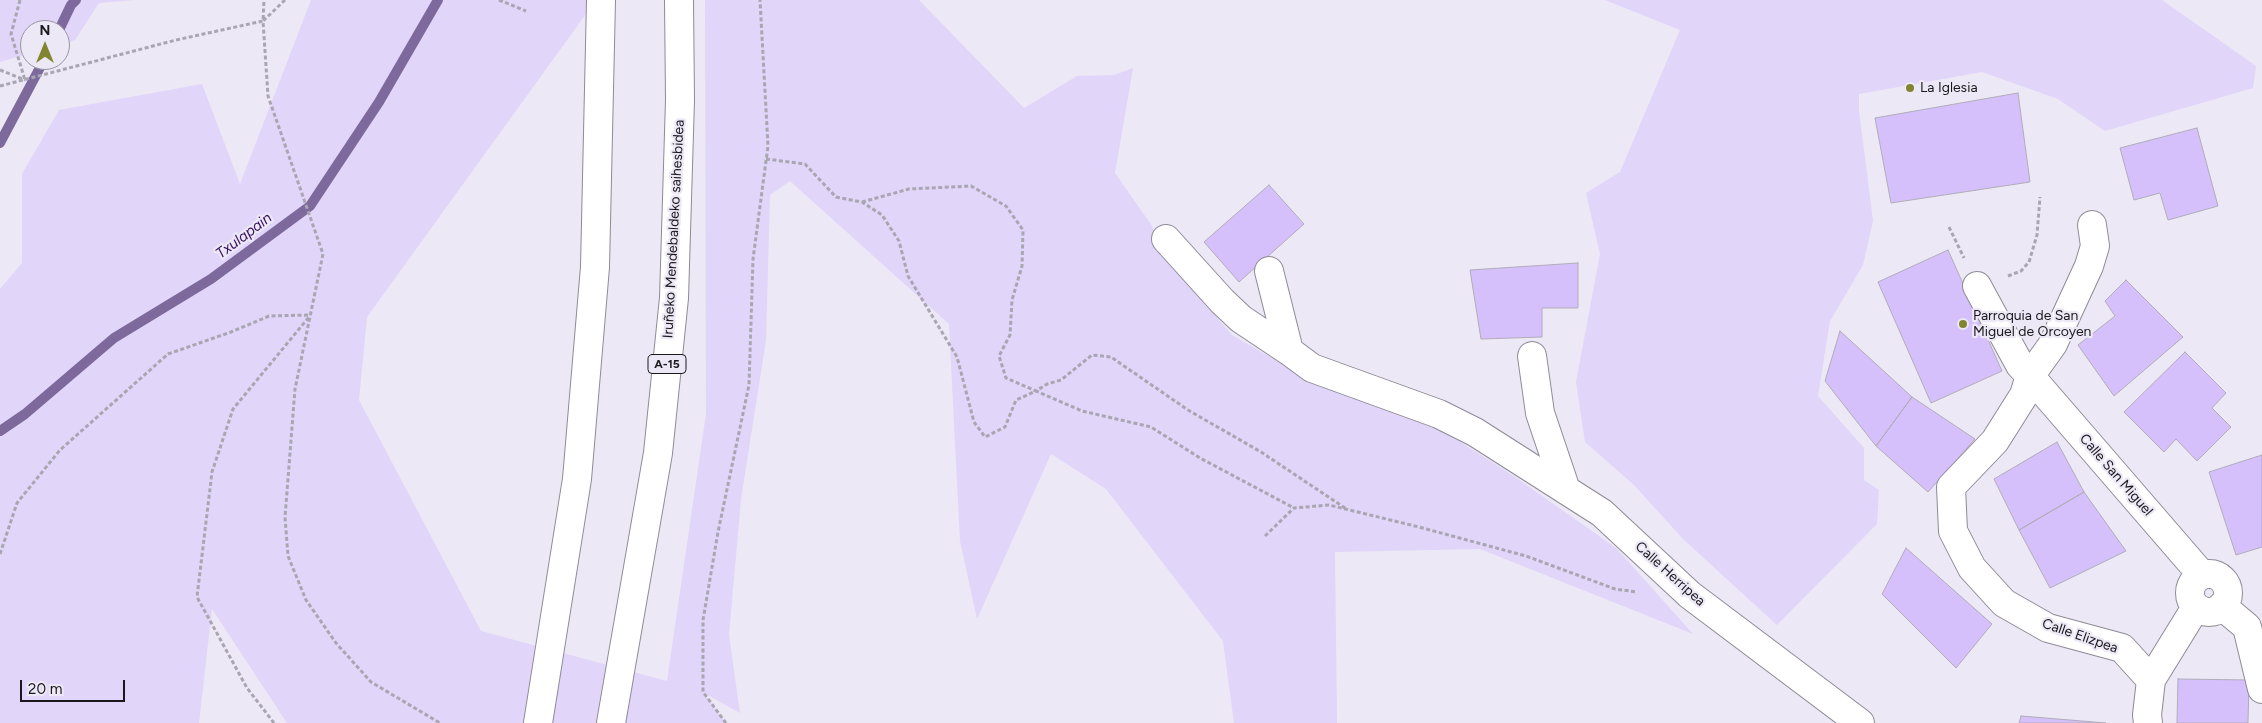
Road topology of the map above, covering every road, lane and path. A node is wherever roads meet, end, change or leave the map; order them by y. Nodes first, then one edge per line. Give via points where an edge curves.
1 (20, 0) edge
2 (264, 0) edge
3 (284, 0) edge
4 (499, 0) edge
5 (601, 0) edge
6 (679, 0) edge
7 (760, 0) edge
8 (526, 12) dead end
9 (263, 21) junction
10 (0, 70) edge
11 (25, 80) junction
12 (0, 86) edge
13 (766, 159) junction
14 (2040, 197) dead end
15 (862, 202) junction
16 (2092, 226) dead end
17 (1166, 239) dead end
18 (1269, 270) dead end
19 (1977, 286) joint
20 (310, 315) junction
21 (1289, 351) junction
22 (1532, 356) dead end
23 (2030, 376) junction
24 (1036, 391) junction
25 (1566, 490) junction
26 (1294, 508) junction
27 (1345, 508) junction
28 (1265, 536) dead end
29 (0, 554) edge
30 (1642, 592) dead end
31 (2209, 606) junction
32 (2152, 680) junction
33 (2262, 689) edge
34 (439, 722) edge
35 (274, 723) edge
36 (538, 723) edge
37 (611, 723) edge
38 (726, 723) edge
39 (1860, 723) edge
40 (2148, 723) edge

1 - 11 path via 11,34
2 - 9 path
3 - 9 path
4 - 8 path
5 - 36 main road via 595,267 577,479
6 - 37 main road, Iruñeko Mendebaldeko saihesbidea / A-15 via 680,100 674,298 658,453
7 - 13 path
9 - 11 path
9 - 20 path via 268,96 322,254
10 - 11 path
11 - 12 path
13 - 15 path via 805,164 836,197
13 - 38 path via 752,259 749,384 703,620 703,692
14 - 19 path via 2029,262 2021,271
15 - 24 path via 882,215 899,241 908,276 957,357 974,422 985,437 1005,427 1016,400
15 - 24 path via 909,189 971,186 1006,206 1023,230 1022,266 1012,300 1010,335 999,356 1006,378
16 - 23 main road, Calle Elizpea via 2095,246 2089,266 2053,344
17 - 21 main road, Calle Herripea via 1222,302 1241,319
18 - 21 main road
19 - 23 main road via 2020,365
20 - 29 path via 269,316 168,354 60,450 17,503
20 - 34 path via 295,389 285,517 288,556 306,600 336,643 371,682
20 - 35 path via 234,408 212,472 197,597 247,688
21 - 25 main road, Calle Herripea via 1312,368 1439,414 1475,432
22 - 25 main road via 1540,413
23 - 31 main road, Calle San Miguel via 2202,575 2190,589 2192,602
23 - 32 main road, Calle Elizpea via 2024,395 1995,441 1951,488 1954,531 1972,568 2004,603 2048,628 2122,648
24 - 26 path via 1082,411 1151,427 1200,458
24 - 27 path via 1061,380 1092,355 1111,357 1188,410 1261,452
25 - 39 main road, Calle Herripea via 1602,513 1690,595
26 - 27 path via 1329,505
26 - 28 path
27 - 30 path via 1526,556 1615,589
31 - 32 main road
31 - 33 main road via 2247,627
32 - 40 main road

